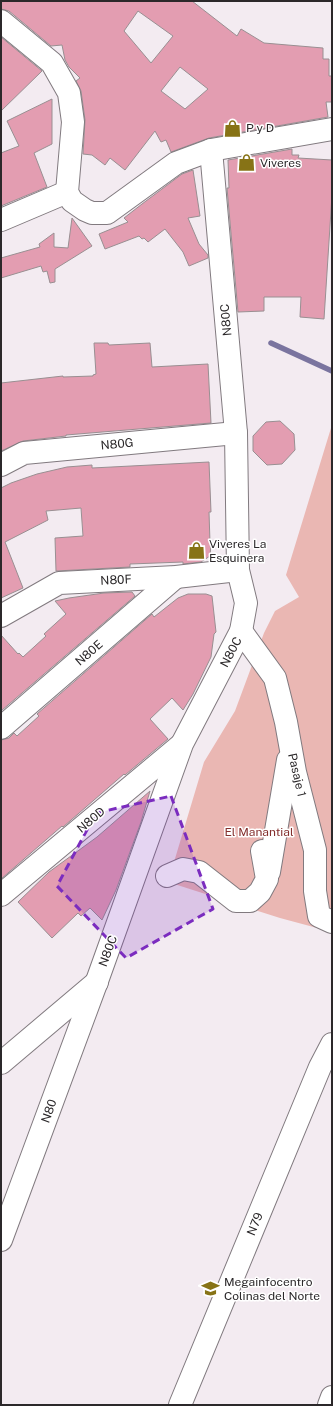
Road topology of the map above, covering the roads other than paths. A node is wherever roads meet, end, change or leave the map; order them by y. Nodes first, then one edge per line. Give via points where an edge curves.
1 (1, 21) edge
2 (332, 129) edge
3 (211, 150) junction
4 (67, 192) junction
5 (1, 220) edge
6 (236, 433) junction
7 (1, 465) edge
8 (238, 570) junction
9 (176, 577) junction
10 (1, 616) edge
11 (241, 631) junction
12 (1, 728) edge
13 (182, 744) junction
14 (290, 745) junction
15 (262, 851) dead end
16 (167, 876) dead end
17 (268, 879) junction
18 (1, 895) edge
19 (332, 922) edge
20 (98, 981) junction
21 (332, 1044) edge
22 (1, 1063) edge
23 (1, 1240) edge
24 (332, 1397) edge
25 (180, 1405) edge
26 (329, 1405) edge

1 - 4 street via 52,63 69,93 73,122
2 - 3 street
3 - 4 street via 176,163 107,213 85,210 72,201
3 - 6 street, N80C
4 - 5 street
6 - 7 street, N80G via 24,453
6 - 8 street, N80C
8 - 9 street, N80F
8 - 11 street, N80C via 246,603
9 - 10 street, N80F via 59,583
9 - 12 street, N80E
11 - 13 street, N80C
11 - 14 street, Pasaje 1 via 275,678
13 - 18 street, N80D
13 - 20 street, N80C
14 - 17 street
14 - 19 street, Pasaje 1 via 315,850 314,891 319,916
15 - 17 street
16 - 17 street via 183,869 199,872 236,901 250,901 260,892
20 - 22 street, N80C
20 - 23 street, N80
21 - 25 street, N79 via 320,1067
24 - 26 street

